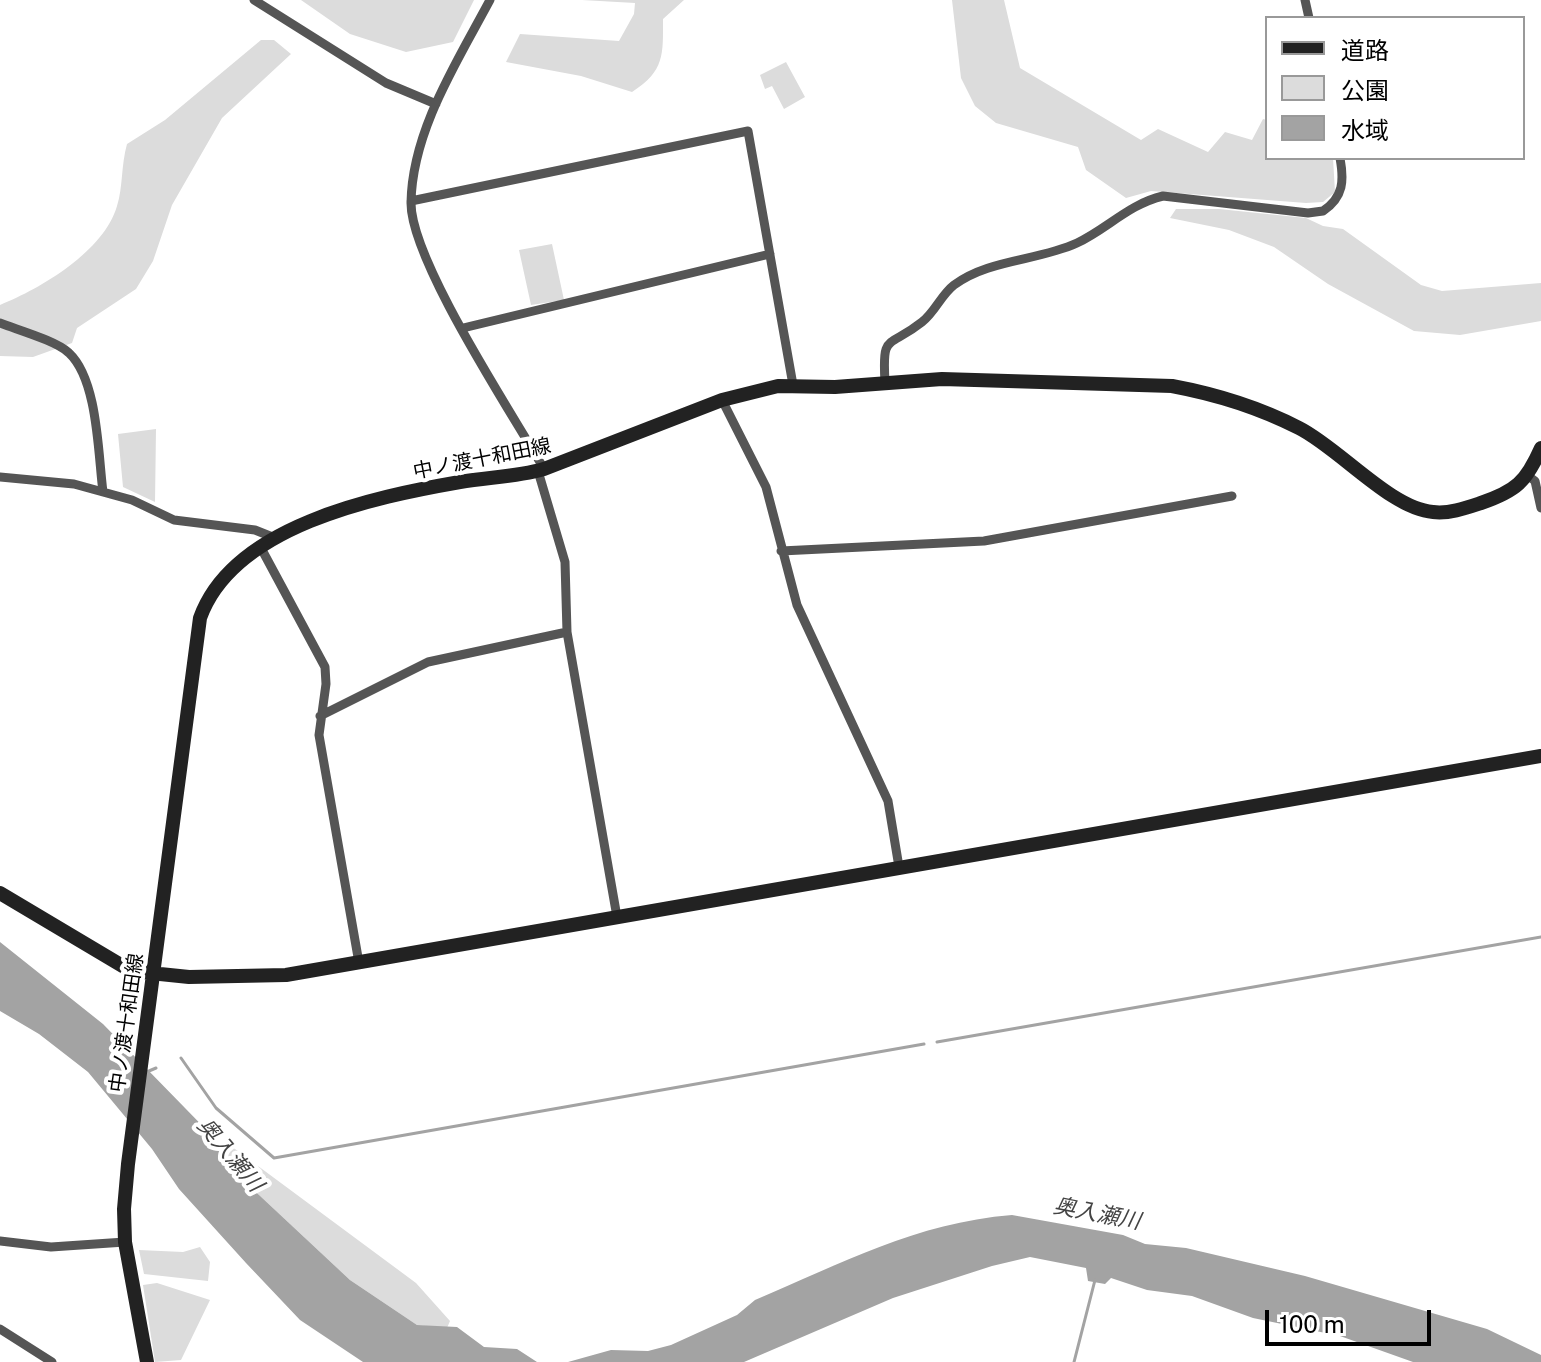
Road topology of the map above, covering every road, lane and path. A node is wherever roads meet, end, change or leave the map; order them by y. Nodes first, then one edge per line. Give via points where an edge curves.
1 (254, 0) edge
2 (490, 0) edge
3 (436, 104) junction
4 (1340, 160) edge
5 (411, 201) junction
6 (770, 254) junction
7 (0, 323) edge
8 (463, 328) junction
9 (885, 382) junction
10 (793, 385) junction
11 (722, 400) junction
12 (1541, 448) edge
13 (541, 470) junction
14 (1527, 475) junction
15 (0, 477) edge
16 (103, 492) junction
17 (1232, 496) dead end
18 (1541, 508) edge
19 (277, 538) junction
20 (261, 548) junction
21 (781, 551) junction
22 (567, 632) junction
23 (320, 716) junction
24 (1541, 756) edge
25 (899, 867) junction
26 (0, 893) edge
27 (617, 917) junction
28 (359, 963) junction
29 (154, 976) junction
30 (0, 1241) edge
31 (125, 1242) junction
32 (0, 1329) edge
33 (52, 1362) edge
34 (147, 1362) edge

1 - 3 street via 386,83
2 - 3 street
3 - 5 street
4 - 9 street via 1341,193 1323,211 1163,196 1143,201 1070,246 973,275 953,286 922,322 887,343
5 - 6 street via 748,131
5 - 8 street via 423,253
6 - 8 street
6 - 10 street
7 - 16 street via 68,351 80,366 93,409
8 - 13 street
9 - 10 main road, 中ノ渡十和田線
9 - 14 main road, 中ノ渡十和田線 via 1087,382 1193,390 1301,428 1402,501 1431,512 1470,507 1508,494
10 - 11 main road, 中ノ渡十和田線
11 - 13 main road, 中ノ渡十和田線
11 - 21 street via 766,487
12 - 14 main road, 中ノ渡十和田線
13 - 19 main road, 中ノ渡十和田線 via 458,482 344,510
13 - 22 street via 565,562
14 - 18 street via 1535,481
15 - 16 street
16 - 19 street via 174,520 255,530
17 - 21 street via 984,541
19 - 20 main road, 中ノ渡十和田線
20 - 23 street via 325,667
20 - 29 main road, 中ノ渡十和田線 via 215,586 200,618
21 - 25 street via 797,605 888,801
22 - 23 street via 428,662
22 - 27 street
23 - 28 street
24 - 25 main road
25 - 27 main road
26 - 29 main road via 131,971
27 - 28 main road
28 - 29 main road via 286,975
29 - 31 main road, 中ノ渡十和田線 via 128,1164
30 - 31 street via 51,1247
31 - 34 main road, 中ノ渡十和田線
32 - 33 street

